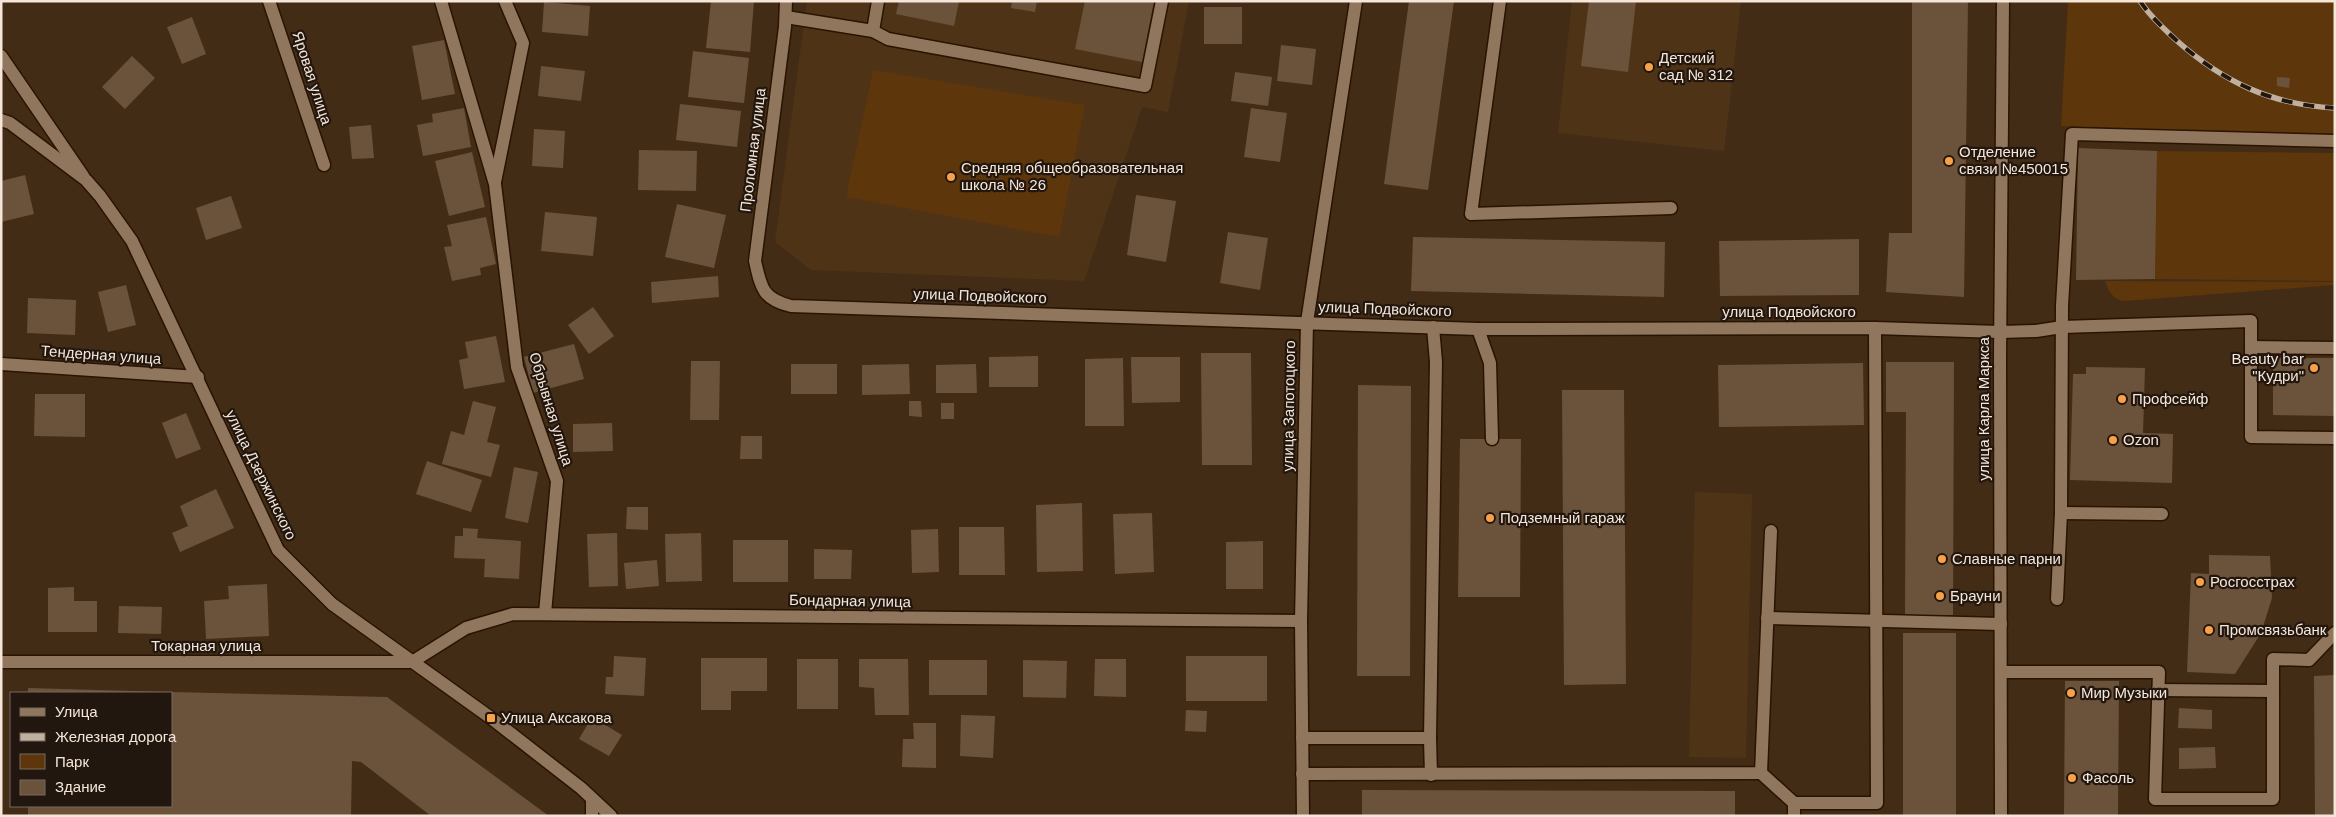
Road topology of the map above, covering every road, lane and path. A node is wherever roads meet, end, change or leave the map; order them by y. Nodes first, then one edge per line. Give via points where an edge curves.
1 (269, 1) edge
2 (441, 1) edge
3 (505, 1) edge
4 (786, 1) edge
5 (878, 1) edge
6 (1162, 1) edge
7 (1356, 1) edge
8 (1500, 1) edge
9 (2003, 1) edge
10 (786, 17) junction
11 (872, 31) junction
12 (1, 56) edge
13 (1, 120) edge
14 (2335, 141) edge
15 (324, 165) dead end
16 (86, 180) junction
17 (495, 184) junction
18 (1671, 208) dead end
19 (770, 299) joint
20 (1307, 322) junction
21 (2062, 327) junction
22 (1433, 328) junction
23 (1875, 328) junction
24 (1478, 329) junction
25 (2000, 332) junction
26 (2251, 347) junction
27 (2335, 348) edge
28 (1, 364) edge
29 (198, 377) junction
30 (2335, 438) edge
31 (1492, 439) dead end
32 (2061, 513) junction
33 (2162, 514) dead end
34 (1770, 531) dead end
35 (2057, 599) dead end
36 (545, 613) junction
37 (1767, 618) junction
38 (1300, 621) junction
39 (1876, 622) junction
40 (2001, 624) junction
41 (2335, 633) edge
42 (1, 662) edge
43 (412, 662) junction
44 (2001, 672) junction
45 (2158, 690) junction
46 (2273, 692) junction
47 (1302, 738) junction
48 (1430, 738) junction
49 (1762, 772) junction
50 (1302, 774) junction
51 (1432, 775) junction
52 (592, 800) junction
53 (1794, 809) edge
54 (592, 816) edge
55 (596, 816) edge
56 (612, 816) edge
57 (1302, 816) edge
58 (2001, 816) edge

1 - 15 street, Яровая улица
2 - 17 street, Обрывная улица
3 - 17 street, Обрывная улица via 523,43
4 - 10 street, Проломная улица
5 - 11 street
6 - 11 street via 1144,86 888,39
7 - 20 street, улица Запотоцкого
8 - 18 street via 1471,214
9 - 25 street, улица Карла Маркса
10 - 11 street
10 - 19 street, Проломная улица via 755,261 762,288
12 - 16 street
13 - 16 street, улица Дзержинского via 10,123
14 - 21 street via 2072,134
16 - 29 street, улица Дзержинского via 132,241
17 - 36 street, Обрывная улица via 517,367 557,481
19 - 20 street, улица Подвойского via 791,306
20 - 22 street, улица Подвойского
20 - 38 street, улица Запотоцкого
21 - 25 street, улица Подвойского
21 - 26 street, улица Подвойского via 2252,321
21 - 32 street
22 - 24 street, улица Подвойского
22 - 48 street via 1436,362
23 - 24 street, улица Подвойского
23 - 25 street, улица Подвойского
23 - 39 street
24 - 31 street via 1490,363
25 - 40 street, улица Карла Маркса
26 - 27 street
26 - 30 street via 2251,437
28 - 29 street, Тендерная улица
29 - 43 street, улица Дзержинского via 278,550 332,604
32 - 33 street
32 - 35 street
34 - 37 street
36 - 38 street, Бондарная улица
36 - 43 street, Бондарная улица via 513,614 466,628
37 - 39 street
37 - 49 street
38 - 47 street, улица Запотоцкого
39 - 40 street
39 - 53 street via 1876,803
40 - 44 street, улица Карла Маркса
41 - 46 street via 2309,660 2272,659
42 - 43 street, Токарная улица
43 - 52 street, улица Дзержинского via 492,718
44 - 45 street via 2158,672
44 - 58 street, улица Карла Маркса
45 - 46 street
45 - 46 street via 2155,799 2273,799
47 - 48 street
47 - 50 street, улица Запотоцкого
48 - 51 street
49 - 51 street
49 - 53 street
50 - 51 street
50 - 57 street, улица Запотоцкого
52 - 54 street
52 - 55 street
52 - 56 street, улица Дзержинского

